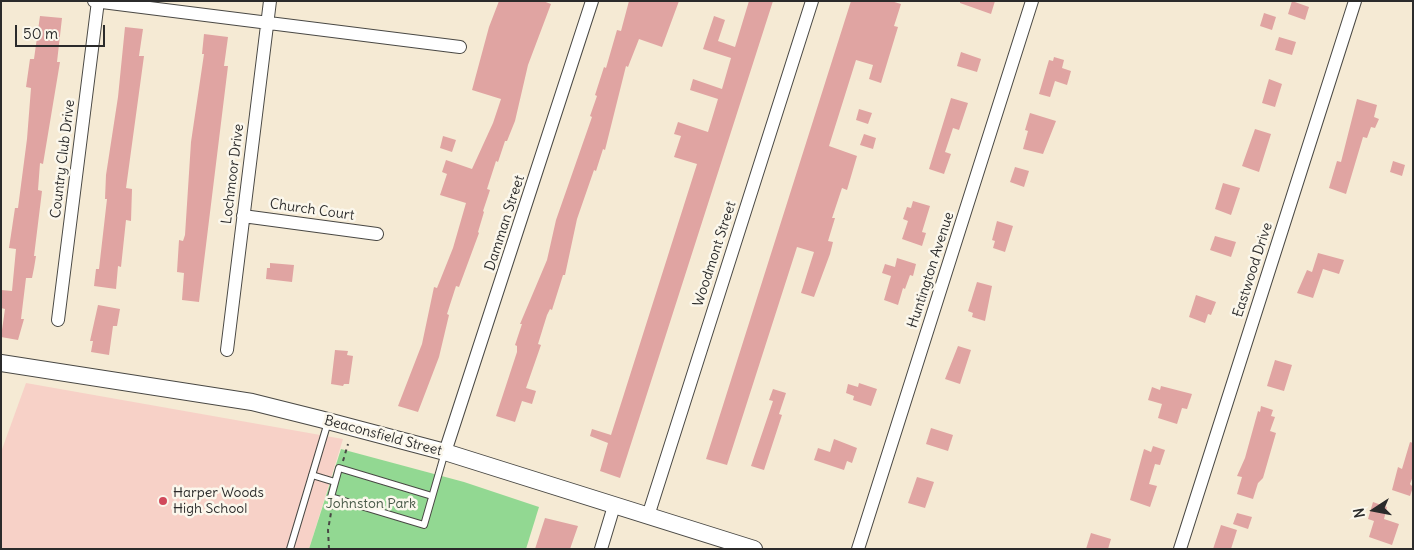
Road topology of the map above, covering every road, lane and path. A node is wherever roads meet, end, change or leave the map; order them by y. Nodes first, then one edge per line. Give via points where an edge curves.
1 (94, 1) edge
2 (270, 1) edge
3 (592, 1) edge
4 (812, 1) edge
5 (1032, 1) edge
6 (1355, 1) edge
7 (98, 2) edge
8 (268, 23) junction
9 (460, 47) dead end
10 (243, 216) junction
11 (376, 234) dead end
12 (58, 320) dead end
13 (227, 350) dead end
14 (1, 363) edge
15 (328, 421) junction
16 (445, 452) junction
17 (312, 475) junction
18 (335, 482) junction
19 (432, 496) junction
20 (614, 506) junction
21 (648, 516) junction
22 (290, 549) edge
23 (601, 549) edge
24 (754, 549) edge
25 (858, 549) edge
26 (1180, 549) edge

1 - 7 street
2 - 8 street, Lochmoor Drive
3 - 16 street, Damman Street
4 - 21 street, Woodmont Street
5 - 25 street, Huntington Avenue
6 - 26 street, Eastwood Drive
7 - 8 street
7 - 12 street, Country Club Drive
8 - 9 street
8 - 10 street, Lochmoor Drive
10 - 11 street, Church Court
10 - 13 street, Lochmoor Drive
14 - 15 street, Beaconsfield Street via 252,402
15 - 16 street, Beaconsfield Street
15 - 17 lane
16 - 19 lane
16 - 20 street, Beaconsfield Street
17 - 18 lane
17 - 22 lane
18 - 19 lane via 339,468
18 - 19 lane via 330,497 424,525
20 - 21 street, Beaconsfield Street
20 - 23 street
21 - 24 street, Beaconsfield Street

